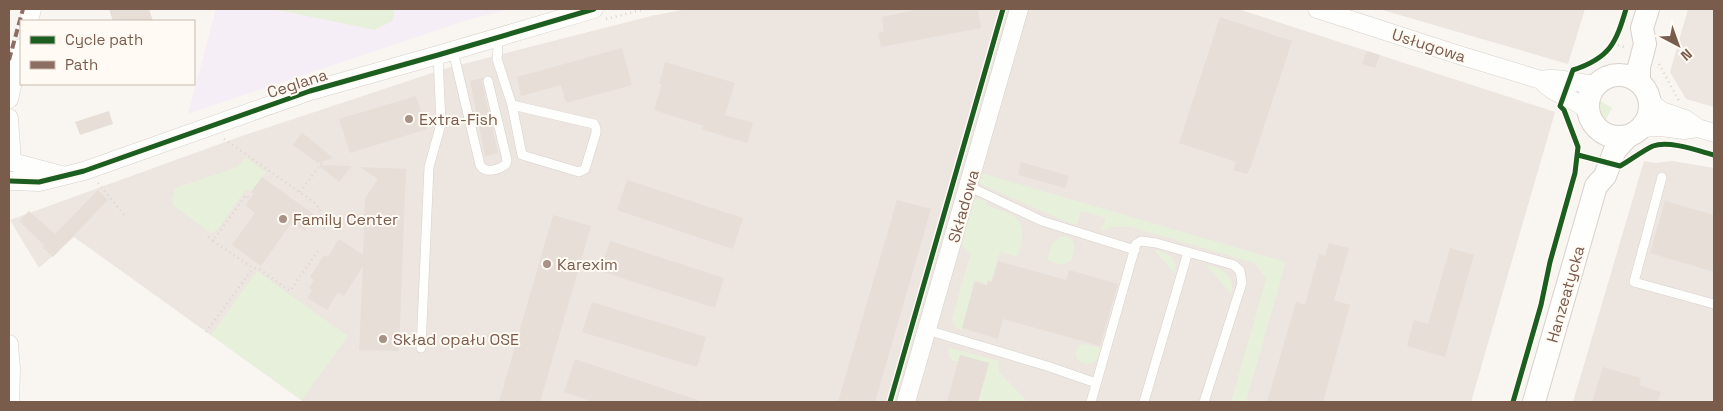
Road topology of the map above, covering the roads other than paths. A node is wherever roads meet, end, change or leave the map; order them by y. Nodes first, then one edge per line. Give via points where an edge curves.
1 (594, 9) edge
2 (1019, 9) edge
3 (1317, 9) edge
4 (1645, 18) edge
5 (495, 38) junction
6 (20, 52) edge
7 (446, 53) junction
8 (1541, 80) junction
9 (1604, 80) junction
10 (488, 81) dead end
11 (1644, 92) junction
12 (9, 99) edge
13 (512, 105) junction
14 (9, 118) edge
15 (1592, 120) junction
16 (1706, 131) edge
17 (1634, 132) junction
18 (10, 160) edge
19 (63, 175) junction
20 (1662, 177) dead end
21 (9, 181) edge
22 (968, 186) junction
23 (1596, 186) junction
24 (1135, 250) junction
25 (1188, 252) junction
26 (1714, 304) edge
27 (927, 330) junction
28 (9, 344) edge
29 (421, 348) dead end
30 (1096, 383) junction
31 (10, 402) edge
32 (906, 402) edge
33 (1091, 402) edge
34 (1144, 402) edge
35 (1204, 402) edge
36 (1534, 402) edge

1 - 5 street, Ceglana
2 - 22 street, Składowa
3 - 8 street, Usługowa
4 - 9 street via 1622,65
4 - 11 street via 1639,67
5 - 7 street, Ceglana
5 - 13 lane via 497,59
6 - 12 street
7 - 10 lane via 480,165 486,171 503,167 507,160
7 - 19 street, Ceglana via 310,91 101,165
7 - 29 lane via 441,124 428,167
8 - 9 street, Usługowa via 1549,78 1586,85
8 - 15 street, Usługowa via 1554,93 1576,101
9 - 11 street via 1626,76
9 - 15 street via 1591,92 1588,101
11 - 16 street via 1662,111
11 - 17 street via 1650,111 1647,120
13 - 13 lane via 594,124 596,133 585,169 579,172 522,155
14 - 18 street
15 - 17 street via 1611,137
15 - 23 street, Hanzeatycka via 1599,146 1594,170
16 - 17 street via 1661,127
17 - 23 street, Hanzeatycka via 1615,150 1605,176
18 - 19 street, Ceglana
18 - 21 street via 14,168
19 - 21 street, Ceglana via 39,182
20 - 26 lane via 1634,282
22 - 24 lane via 1042,221
22 - 27 street, Składowa
23 - 36 street, Hanzeatycka
24 - 25 lane via 1136,244 1145,241
24 - 30 lane
25 - 34 lane
25 - 35 lane via 1234,265 1242,277
27 - 30 lane
27 - 32 street, Składowa
28 - 31 street via 12,369
30 - 33 lane

